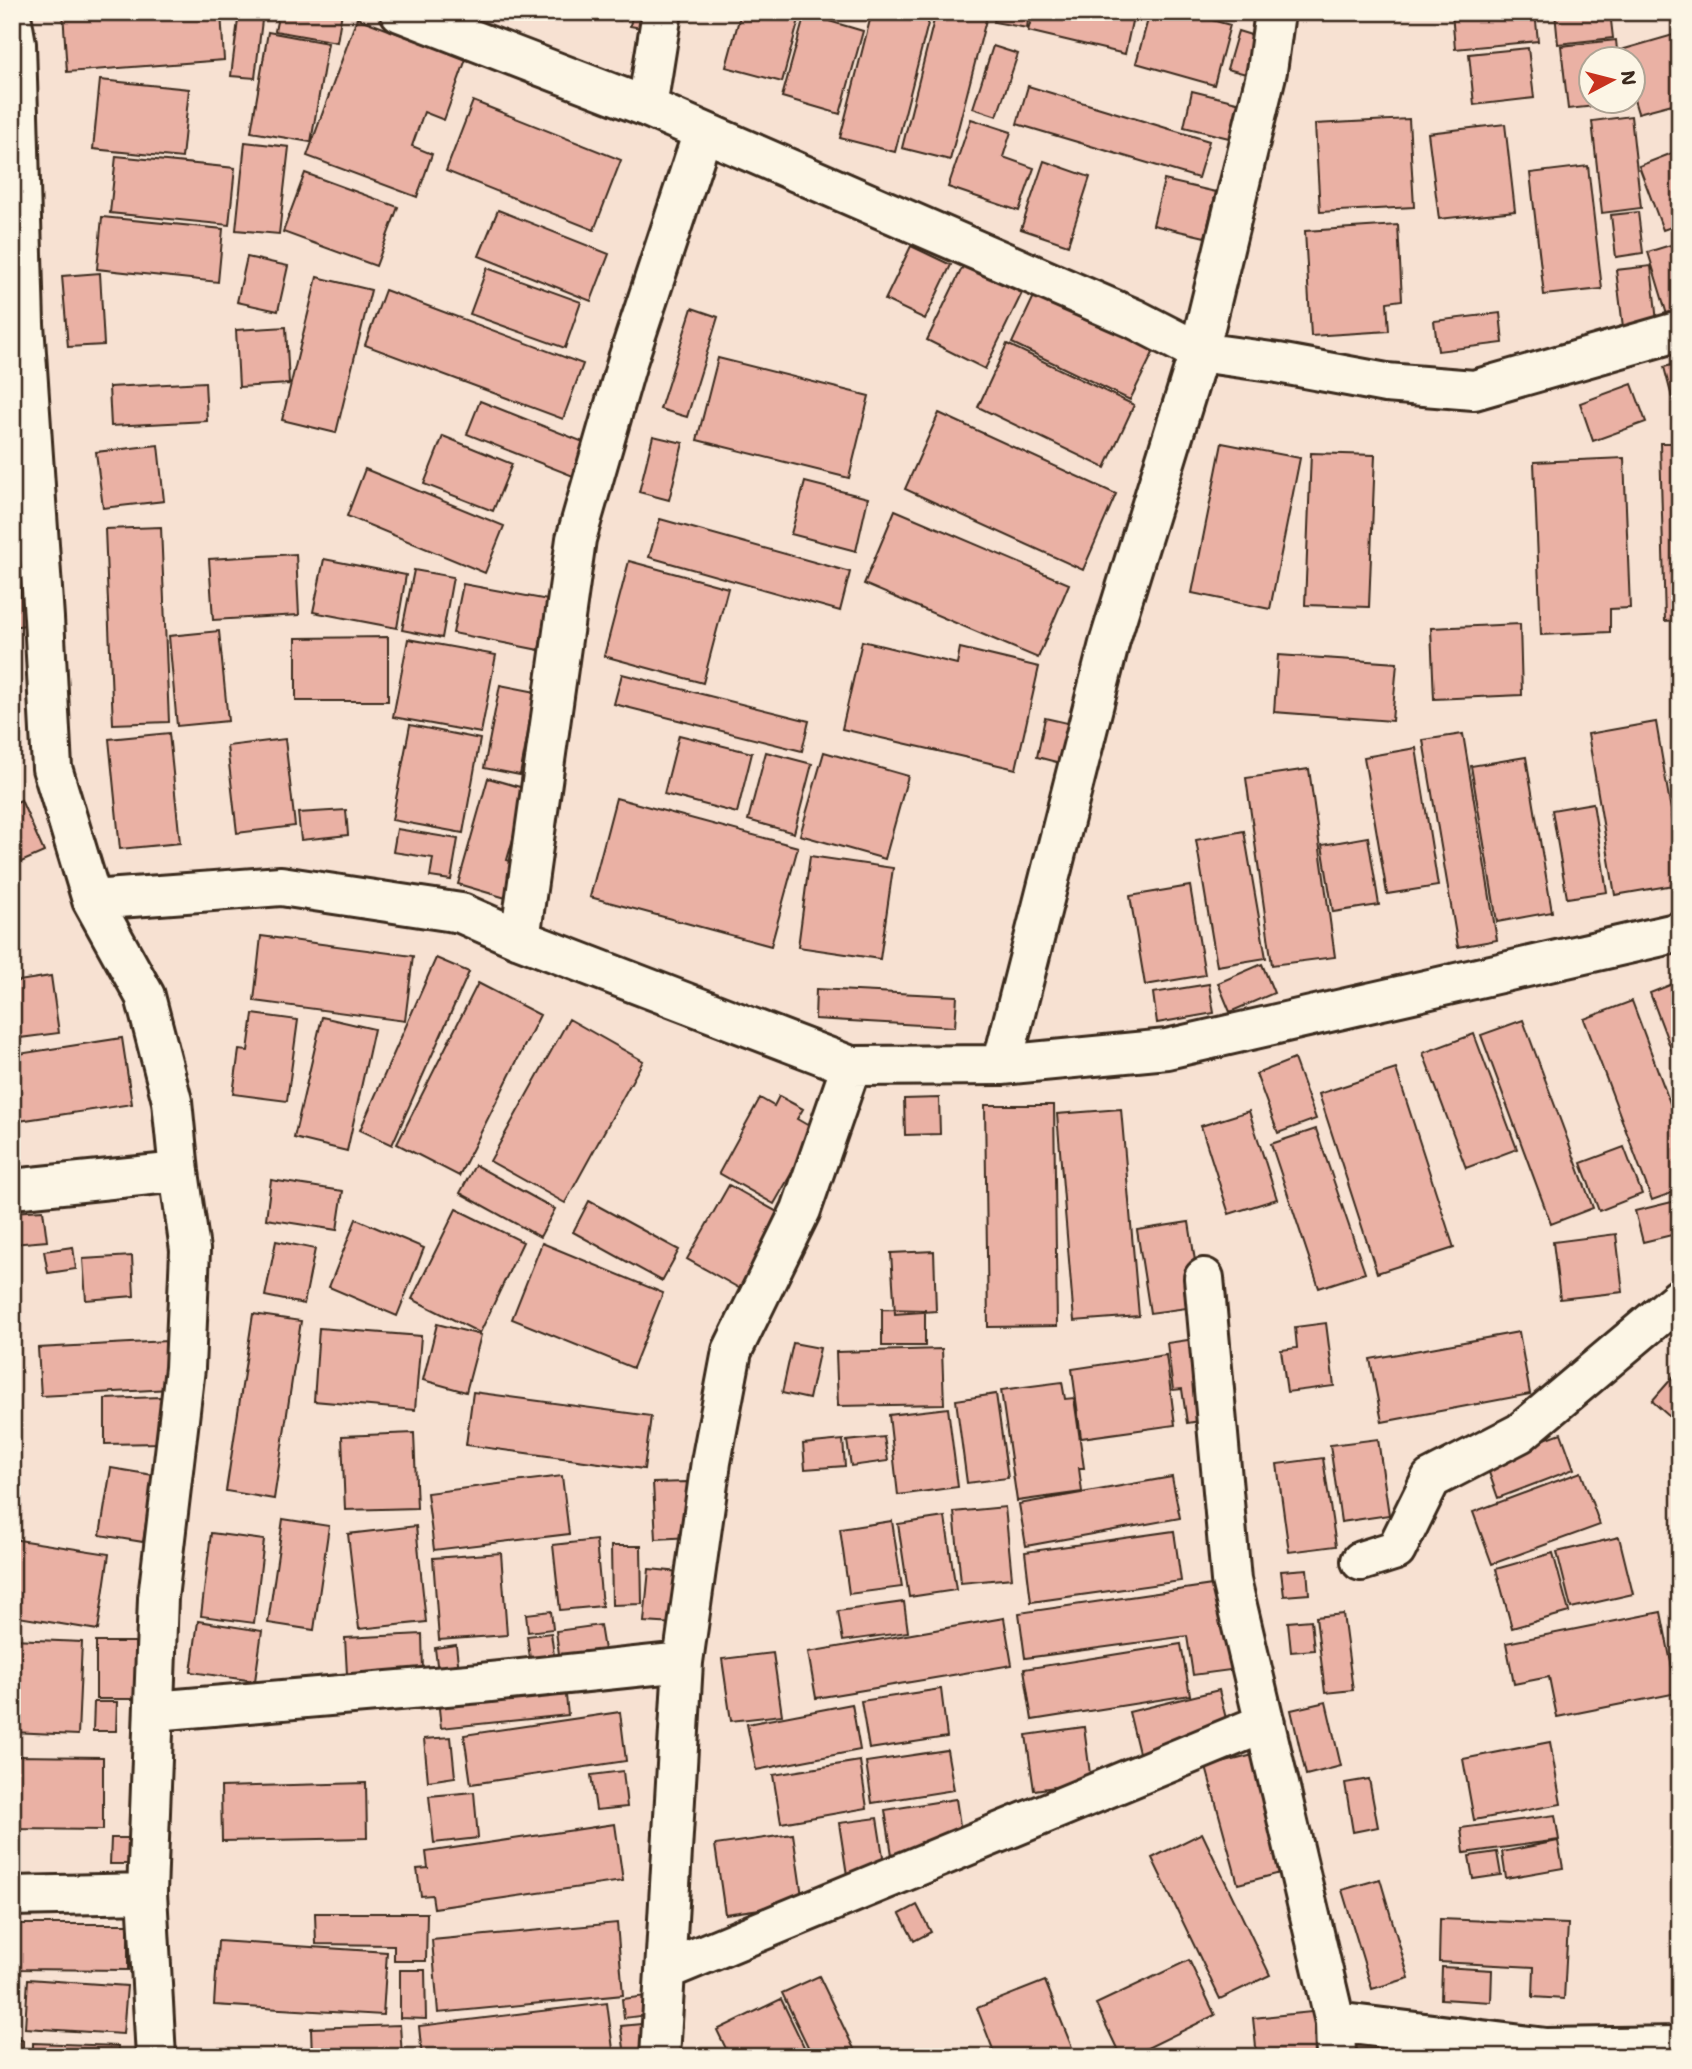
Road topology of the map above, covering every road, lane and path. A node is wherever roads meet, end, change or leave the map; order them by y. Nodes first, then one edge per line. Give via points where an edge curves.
1 (400, 12) edge
2 (662, 12) edge
3 (1275, 12) edge
4 (12, 22) edge
5 (646, 107) junction
6 (704, 132) junction
7 (1680, 331) edge
8 (1199, 352) junction
9 (92, 900) junction
10 (1680, 932) edge
11 (520, 939) junction
12 (1002, 1065) junction
13 (851, 1066) junction
14 (179, 1172) junction
15 (12, 1189) edge
16 (1203, 1278) dead end
17 (1680, 1298) edge
18 (1361, 1560) dead end
19 (683, 1662) junction
20 (154, 1711) junction
21 (1265, 1723) junction
22 (147, 1893) junction
23 (12, 1896) edge
24 (666, 1970) junction
25 (1335, 2040) edge
26 (1680, 2046) edge
27 (156, 2057) edge
28 (660, 2057) edge

1 - 5 street
2 - 5 street
3 - 8 street via 1267,71
4 - 9 street via 24,324 52,768
5 - 6 street
6 - 8 street
6 - 11 street via 628,359 576,539
7 - 8 street via 1474,390 1386,383
8 - 12 street via 1110,640
9 - 11 street via 281,886 461,913
9 - 14 street via 145,996 173,1101
10 - 12 street via 1167,1049
11 - 13 street
12 - 13 street
13 - 19 street via 801,1210 732,1351
14 - 15 street
14 - 20 street via 190,1250 186,1368 158,1598
16 - 21 street via 1231,1580
17 - 18 street via 1520,1433 1431,1479 1396,1550
19 - 20 street
19 - 24 street
20 - 22 street
21 - 24 street
21 - 25 street
22 - 23 street
22 - 27 street
24 - 28 street
25 - 26 street via 1546,2048

